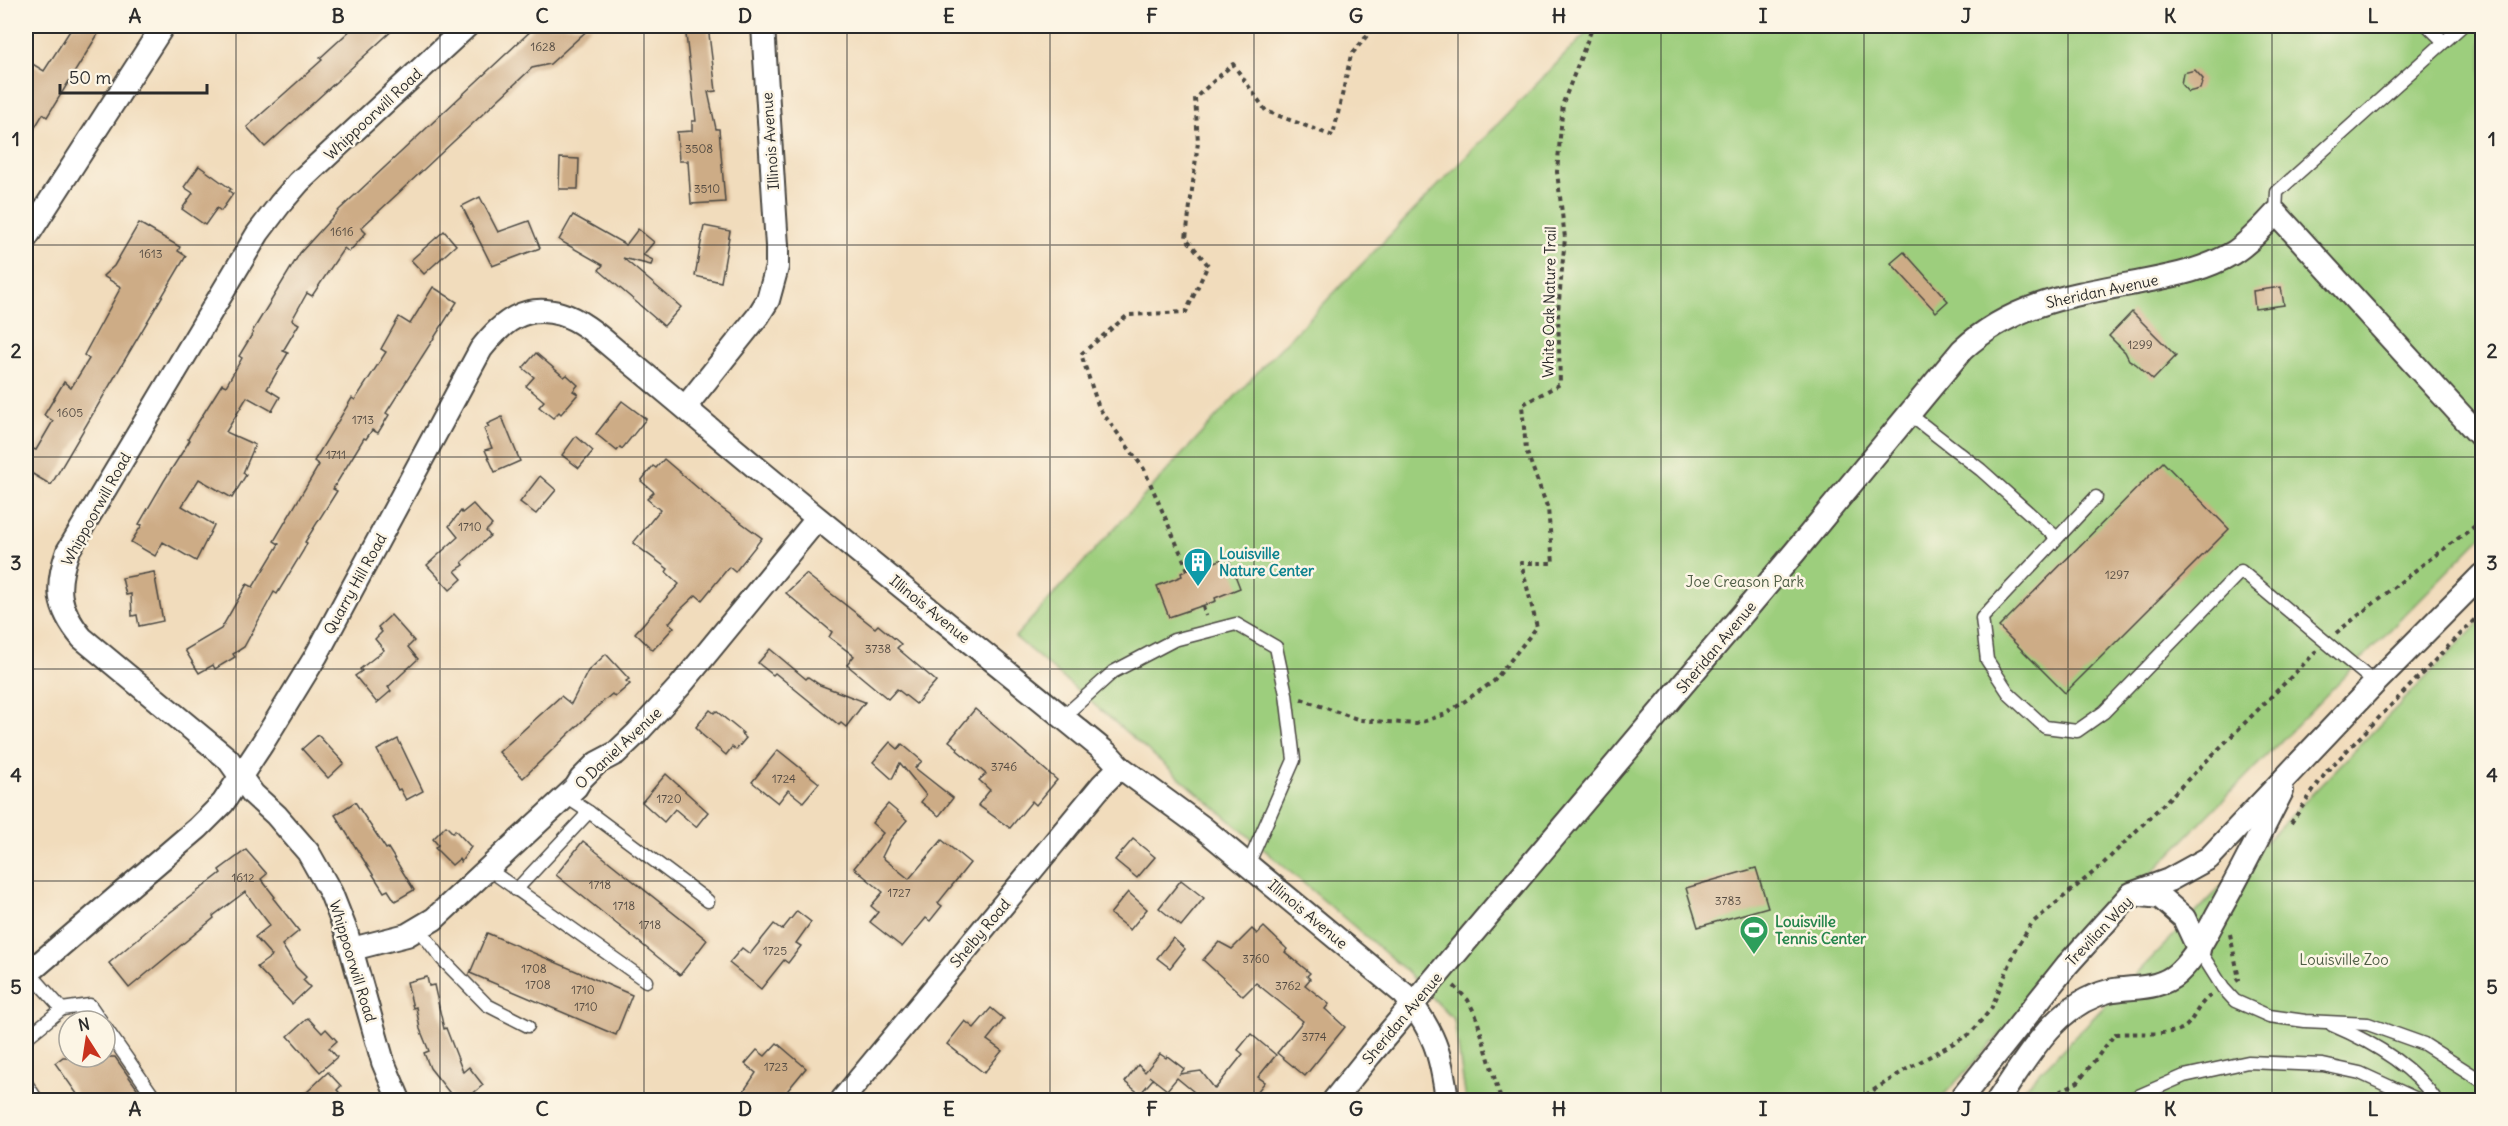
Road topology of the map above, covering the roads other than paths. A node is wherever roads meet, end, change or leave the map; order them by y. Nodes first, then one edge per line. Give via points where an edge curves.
1 (163, 26) edge
2 (467, 26) edge
3 (763, 26) edge
4 (2428, 26) edge
5 (2462, 26) edge
6 (2444, 42) junction
7 (2276, 213) junction
8 (26, 238) edge
9 (686, 406) junction
10 (1909, 414) junction
11 (2482, 438) edge
12 (2096, 497) dead end
13 (818, 519) junction
14 (2057, 538) junction
15 (2482, 575) edge
16 (2375, 683) junction
17 (1063, 717) junction
18 (1120, 767) junction
19 (2293, 770) junction
20 (240, 777) junction
21 (566, 797) junction
22 (589, 812) junction
23 (1248, 865) junction
24 (488, 869) junction
25 (516, 890) junction
26 (2131, 894) junction
27 (708, 901) dead end
28 (419, 929) junction
29 (352, 949) junction
30 (2199, 950) junction
31 (27, 974) edge
32 (646, 981) dead end
33 (1413, 1005) junction
34 (62, 1009) joint
35 (92, 1009) edge
36 (57, 1013) edge
37 (2325, 1022) junction
38 (528, 1026) dead end
39 (26, 1038) edge
40 (117, 1044) edge
41 (2482, 1081) edge
42 (26, 1083) edge
43 (37, 1101) edge
44 (156, 1101) edge
45 (399, 1101) edge
46 (842, 1101) edge
47 (1334, 1101) edge
48 (1447, 1101) edge
49 (1960, 1101) edge
50 (1998, 1101) edge
51 (2129, 1101) edge
52 (2419, 1101) edge
53 (2436, 1101) edge

1 - 8 street
2 - 20 street, Whippoorwill Road via 299,182 258,233 68,551 60,573 60,596 67,616 82,638 228,759
3 - 9 street, Illinois Avenue via 777,246 774,284 758,316
4 - 6 lane
5 - 6 lane
6 - 7 lane via 2277,192
7 - 10 street, Sheridan Avenue via 2235,251 2201,268 2062,298 1999,321 1962,350
7 - 11 street
9 - 13 street, Illinois Avenue
9 - 20 street, Quarry Hill Road via 564,314 530,311 512,317 497,329 467,371 316,656
10 - 14 lane via 1981,470
10 - 33 street, Sheridan Avenue
12 - 14 lane
13 - 17 street, Illinois Avenue
13 - 21 street, O Daniel Avenue via 638,733 616,753 597,763
14 - 16 lane via 1982,618 1987,660 2010,695 2044,727 2077,731 2104,712 2241,571
15 - 16 street, Trevilian Way
16 - 19 street, Trevilian Way
17 - 18 street, Illinois Avenue
17 - 23 lane via 1113,672 1174,640 1236,624 1276,647 1294,760
18 - 23 street, Illinois Avenue
18 - 46 street, Shelby Road
19 - 26 street, Trevilian Way via 2209,858 2169,880
19 - 30 street, Trevilian Way
20 - 29 street, Whippoorwill Road via 308,852 331,893
20 - 31 street, Quarry Hill Road via 198,828
21 - 22 lane
21 - 24 street, O Daniel Avenue
22 - 25 lane
22 - 27 lane
23 - 33 street, Illinois Avenue
24 - 25 lane
24 - 28 street, O Daniel Avenue
25 - 32 lane
26 - 30 street via 2160,897 2184,918
26 - 49 street, Trevilian Way via 2067,965
28 - 29 street, O Daniel Avenue
28 - 38 lane via 487,1005
29 - 45 street, Whippoorwill Road via 383,1062
30 - 37 lane via 2235,1001 2269,1016
30 - 50 street, Trevilian Way via 2176,974 2161,982 2110,991 2065,1012 2047,1030
31 - 34 lane
33 - 47 street, Sheridan Avenue
33 - 48 street, Illinois Avenue via 1434,1040
34 - 35 lane via 90,1005
36 - 39 lane
37 - 41 lane via 2368,1024 2424,1044
37 - 53 lane via 2363,1038 2425,1084
40 - 44 lane
42 - 43 lane
51 - 52 lane via 2184,1076 2248,1062 2323,1065 2360,1073

